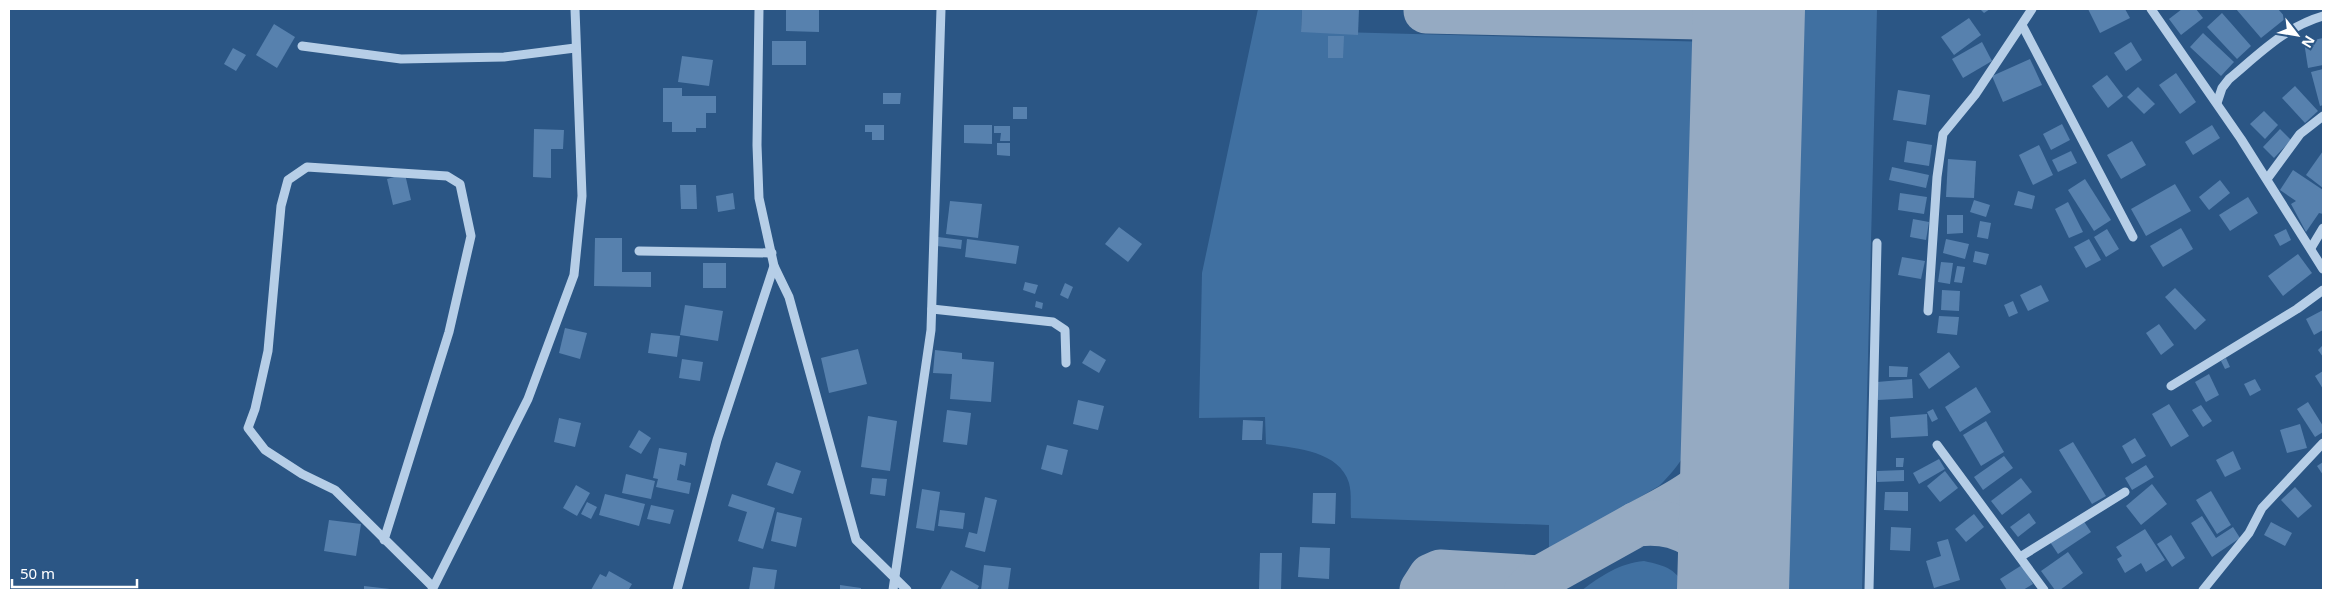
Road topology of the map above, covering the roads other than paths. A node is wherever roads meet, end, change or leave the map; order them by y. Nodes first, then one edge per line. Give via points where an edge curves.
1 (575, 9) edge
2 (759, 9) edge
3 (942, 9) edge
4 (2032, 9) edge
5 (2151, 9) edge
6 (2323, 16) edge
7 (2022, 26) junction
8 (302, 46) dead end
9 (575, 48) junction
10 (2216, 104) junction
11 (2323, 116) edge
12 (2267, 179) junction
13 (2323, 228) edge
14 (2133, 237) dead end
15 (1877, 243) dead end
16 (2311, 248) junction
17 (639, 250) dead end
18 (772, 253) junction
19 (774, 266) junction
20 (2323, 270) edge
21 (2323, 290) edge
22 (932, 310) junction
23 (1928, 311) dead end
24 (1066, 363) dead end
25 (2170, 386) dead end
26 (2323, 443) edge
27 (1937, 445) dead end
28 (2125, 492) dead end
29 (384, 540) junction
30 (2020, 557) junction
31 (895, 580) junction
32 (432, 588) edge
33 (677, 590) edge
34 (893, 590) edge
35 (907, 590) edge
36 (1869, 590) edge
37 (2044, 590) edge
38 (2203, 590) edge

1 - 9 street
2 - 18 street via 759,198
3 - 22 street
4 - 7 street
5 - 10 street
6 - 10 street via 2288,31 2229,79
7 - 14 street
7 - 23 street via 1975,95 1943,134
8 - 9 street via 401,59 504,57
9 - 32 street via 582,196 574,275 528,398
10 - 12 street
11 - 12 street via 2300,134
12 - 16 street
13 - 16 street
15 - 36 street
16 - 20 street
17 - 18 street
18 - 19 street
19 - 31 street via 789,297 856,540
19 - 33 street via 717,440
21 - 25 street
22 - 24 street via 1053,322 1064,330
22 - 31 street
26 - 38 street via 2262,508 2249,532
27 - 30 street
28 - 30 street
29 - 29 street via 449,332 471,236 460,184 447,176 307,167 288,180 281,206 268,351 248,428 264,450 335,490
29 - 32 street
30 - 37 street
31 - 34 street
31 - 35 street

